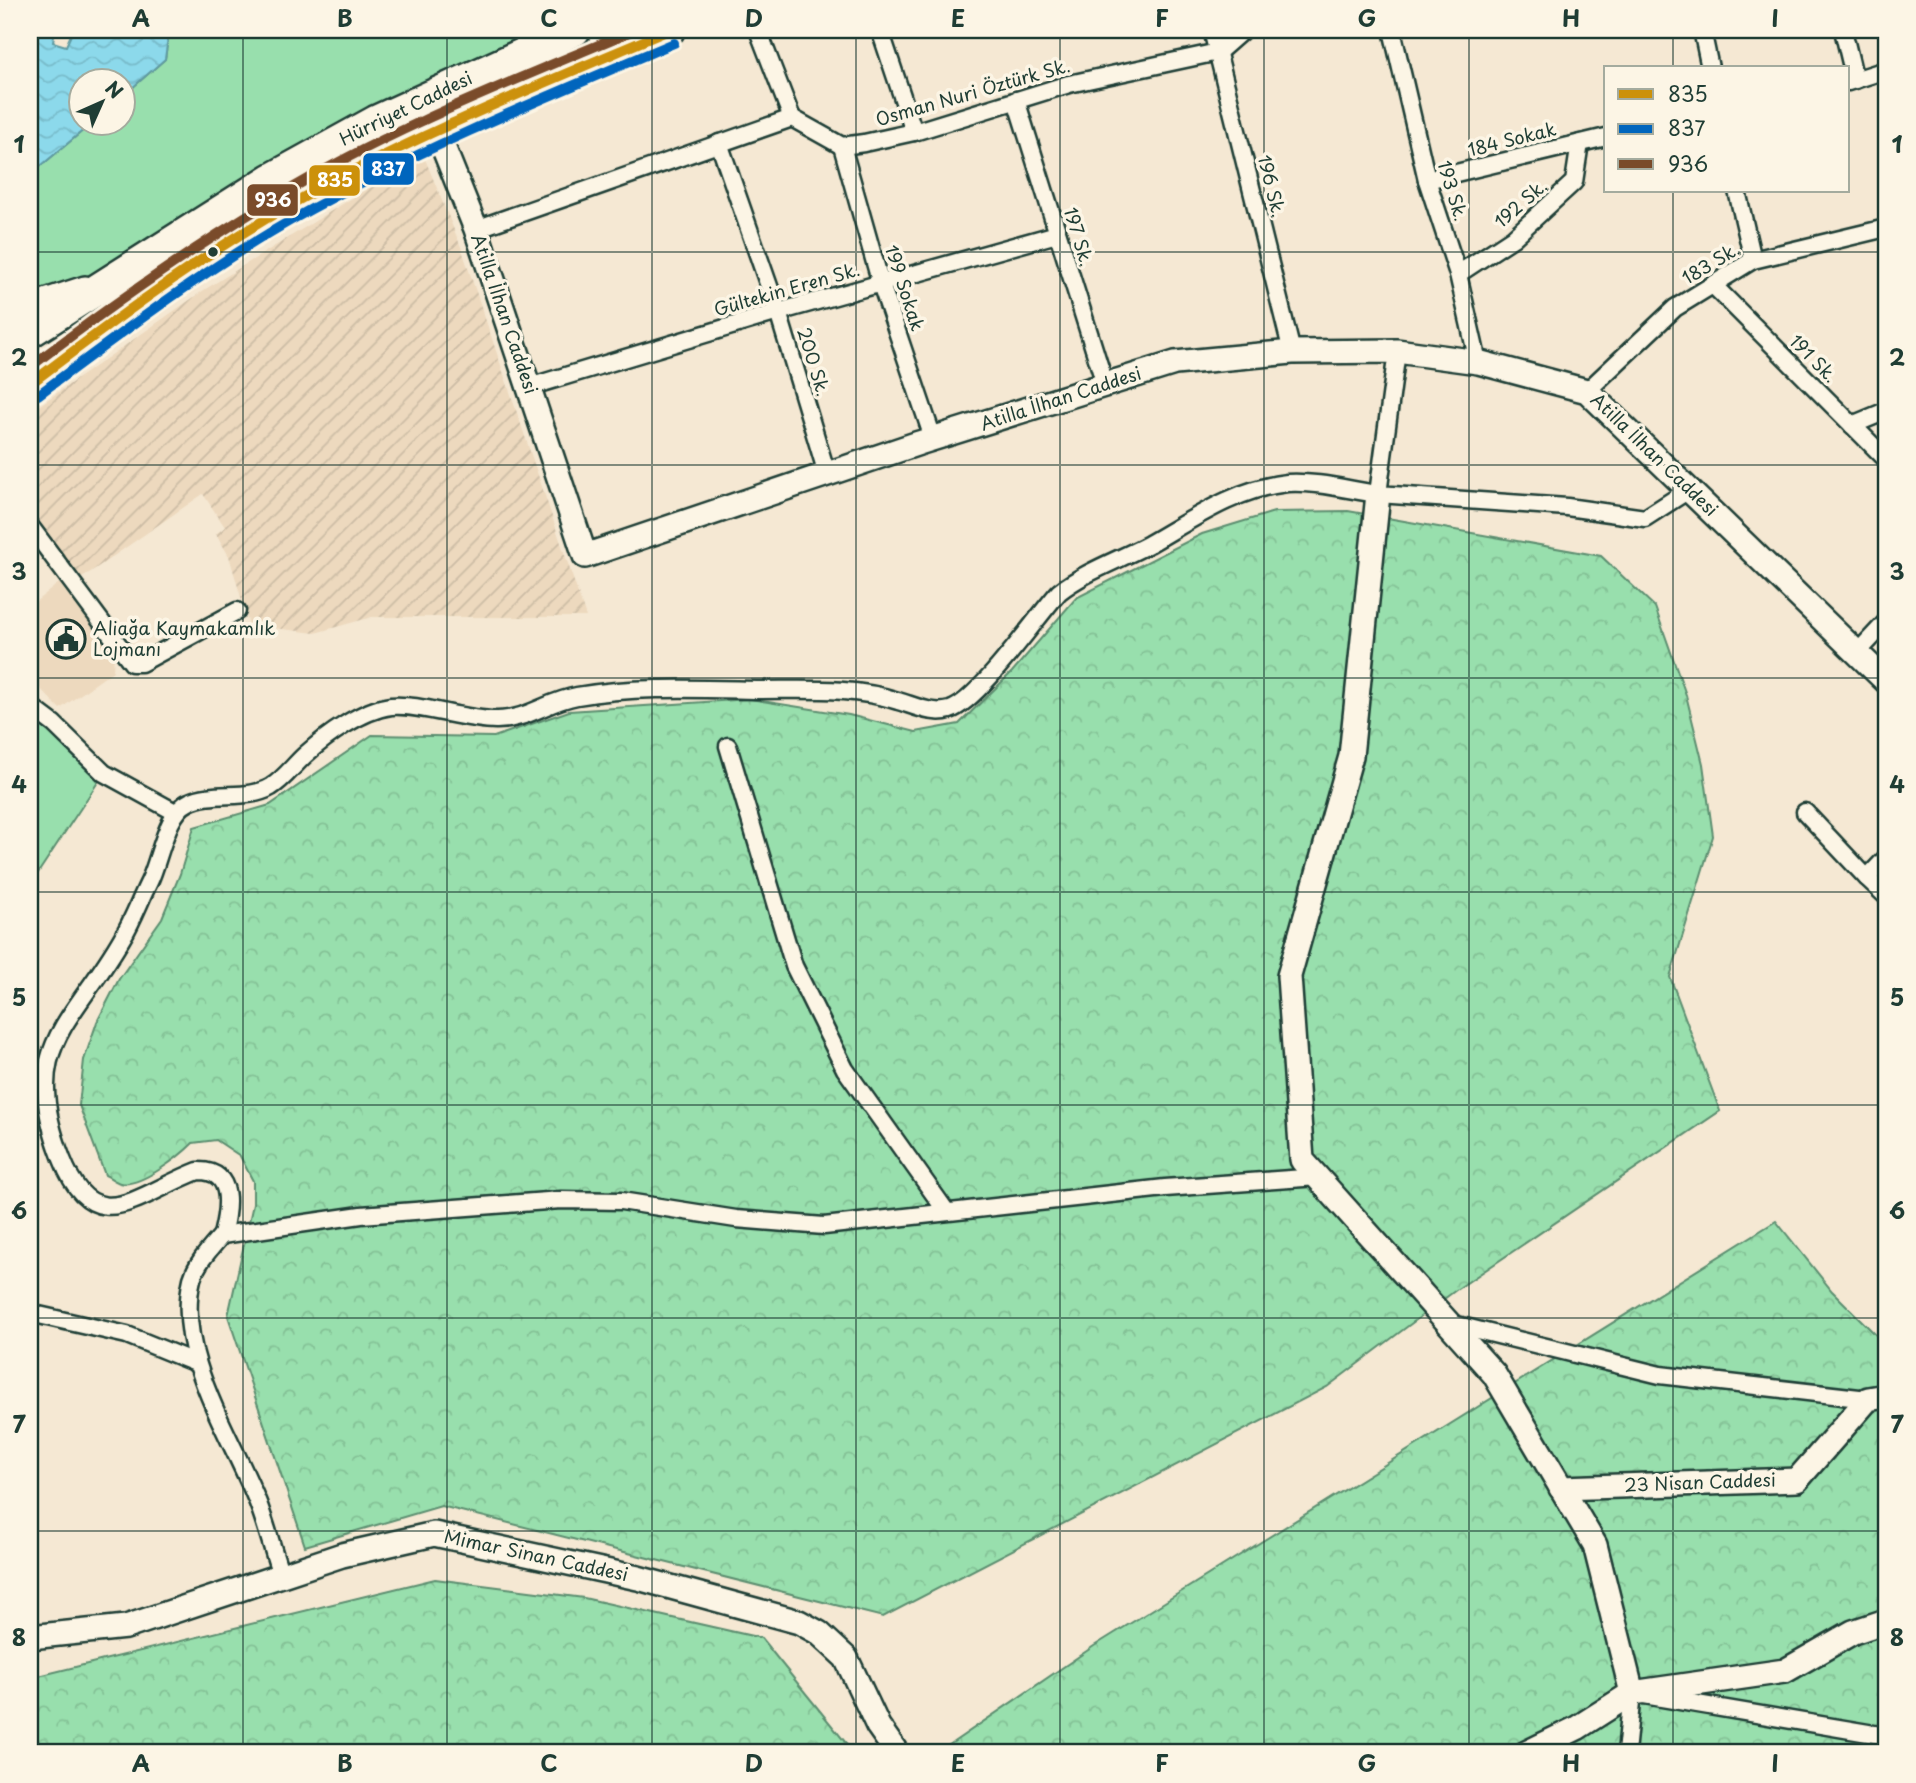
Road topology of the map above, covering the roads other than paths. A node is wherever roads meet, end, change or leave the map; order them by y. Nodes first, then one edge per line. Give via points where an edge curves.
1 (575, 30) edge
2 (669, 30) edge
3 (758, 30) edge
4 (880, 30) edge
5 (1212, 30) edge
6 (1244, 30) edge
7 (1392, 30) edge
8 (1702, 30) edge
9 (1843, 30) edge
10 (1218, 52) junction
11 (1710, 66) edge
12 (1849, 66) edge
13 (1886, 71) edge
14 (1852, 81) edge
15 (1016, 100) junction
16 (792, 118) junction
17 (436, 129) junction
18 (914, 132) junction
19 (1604, 137) edge
20 (719, 143) junction
21 (1580, 143) junction
22 (842, 146) junction
23 (1427, 180) junction
24 (1737, 192) edge
25 (1886, 228) edge
26 (475, 229) junction
27 (1057, 234) junction
28 (1753, 260) junction
29 (1458, 274) junction
30 (121, 275) junction
31 (881, 284) junction
32 (1713, 285) junction
33 (30, 306) edge
34 (778, 312) junction
35 (30, 332) edge
36 (1397, 351) junction
37 (1292, 352) junction
38 (1478, 362) junction
39 (30, 384) edge
40 (1105, 384) junction
41 (529, 387) junction
42 (1587, 391) junction
43 (1886, 411) edge
44 (1852, 425) junction
45 (934, 441) junction
46 (1886, 459) edge
47 (827, 474) junction
48 (1690, 489) junction
49 (1378, 494) junction
50 (31, 528) edge
51 (237, 611) dead end
52 (1886, 622) edge
53 (1858, 652) junction
54 (1886, 681) edge
55 (30, 706) edge
56 (728, 746) dead end
57 (175, 812) junction
58 (1805, 812) dead end
59 (1886, 858) edge
60 (1867, 878) junction
61 (1886, 896) edge
62 (1318, 1177) junction
63 (946, 1211) junction
64 (222, 1235) junction
65 (30, 1313) edge
66 (1447, 1322) junction
67 (196, 1363) junction
68 (1877, 1397) edge
69 (1561, 1488) junction
70 (281, 1575) junction
71 (1886, 1621) edge
72 (30, 1637) edge
73 (1632, 1693) junction
74 (1886, 1736) edge
75 (897, 1753) edge
76 (1526, 1753) edge
77 (1626, 1753) edge

1 - 30 highway, Hürriyet Caddesi via 376,121 271,178
2 - 17 highway, Hürriyet Caddesi
3 - 16 street
4 - 18 street
5 - 10 street, 196 Sk.
6 - 10 street, Osman Nuri Öztürk Sk.
7 - 23 street, 193 Sk.
8 - 11 street
9 - 12 street
10 - 15 street, Osman Nuri Öztürk Sk.
10 - 37 street, 196 Sk.
13 - 14 street
15 - 18 street, Osman Nuri Öztürk Sk.
15 - 27 street, 197 Sk.
16 - 20 street
16 - 22 street
17 - 26 street, Atilla İlhan Caddesi
17 - 39 highway, Hürriyet Caddesi via 287,207 132,307
18 - 22 street, Osman Nuri Öztürk Sk.
19 - 21 street, 184 Sokak
20 - 26 street
20 - 34 street, 200 Sk.
21 - 23 street, 184 Sokak
21 - 29 street, 192 Sk. via 1574,182 1513,239
22 - 31 street, 199 Sokak
23 - 29 street, 193 Sk.
24 - 28 street
25 - 28 street, 183 Sk.
26 - 41 street, Atilla İlhan Caddesi
27 - 31 street, Gültekin Eren Sk.
27 - 40 street, 197 Sk.
28 - 32 street, 183 Sk.
29 - 38 street, 193 Sk.
30 - 33 street
30 - 35 highway, Hürriyet Caddesi
31 - 34 street, Gültekin Eren Sk.
31 - 45 street, 199 Sokak
32 - 42 street, 183 Sk. via 1675,308
32 - 44 street, 191 Sk.
34 - 41 street, Gültekin Eren Sk.
34 - 47 street, 200 Sk.
36 - 37 street, Atilla İlhan Caddesi
36 - 38 street, Atilla İlhan Caddesi
36 - 49 street
37 - 40 street, Atilla İlhan Caddesi via 1175,363
38 - 42 street, Atilla İlhan Caddesi
40 - 45 street, Atilla İlhan Caddesi
41 - 47 street, Atilla İlhan Caddesi via 585,556
42 - 48 street, Atilla İlhan Caddesi
43 - 44 street
44 - 46 street, 191 Sk.
45 - 47 street, Atilla İlhan Caddesi
48 - 49 street via 1645,518 1567,507
48 - 53 street, Atilla İlhan Caddesi
49 - 57 street via 1288,483 1252,491 1201,512 1059,592 967,701 944,712 861,693 744,690 605,692 572,697 519,719 492,720 391,706 363,715 332,735 268,789 193,800
49 - 62 street via 1351,756 1289,976 1302,1160
50 - 51 street via 135,664
52 - 53 street
53 - 54 street, Atilla İlhan Caddesi
55 - 57 street via 104,773
56 - 63 street via 794,966 845,1069
57 - 64 street via 159,862 122,938 52,1046 47,1097 50,1127 69,1178 93,1205 115,1206 198,1171 209,1171 219,1178 229,1205
58 - 60 street
59 - 60 street
60 - 61 street
62 - 63 street
62 - 66 street
63 - 64 street via 824,1226 736,1219 621,1201 561,1200 361,1215
64 - 67 street via 192,1280
65 - 67 street via 127,1335
66 - 68 street via 1660,1375
66 - 69 street via 1494,1374
67 - 70 street via 258,1503
68 - 69 street, 23 Nisan Caddesi via 1797,1480
69 - 73 street via 1595,1545
70 - 72 street, Mimar Sinan Caddesi via 126,1627
70 - 75 street, Mimar Sinan Caddesi via 342,1555 434,1534 638,1578 799,1622 820,1633 846,1658 878,1726
71 - 73 street via 1853,1632 1785,1671
73 - 74 street
73 - 76 street
73 - 77 street

